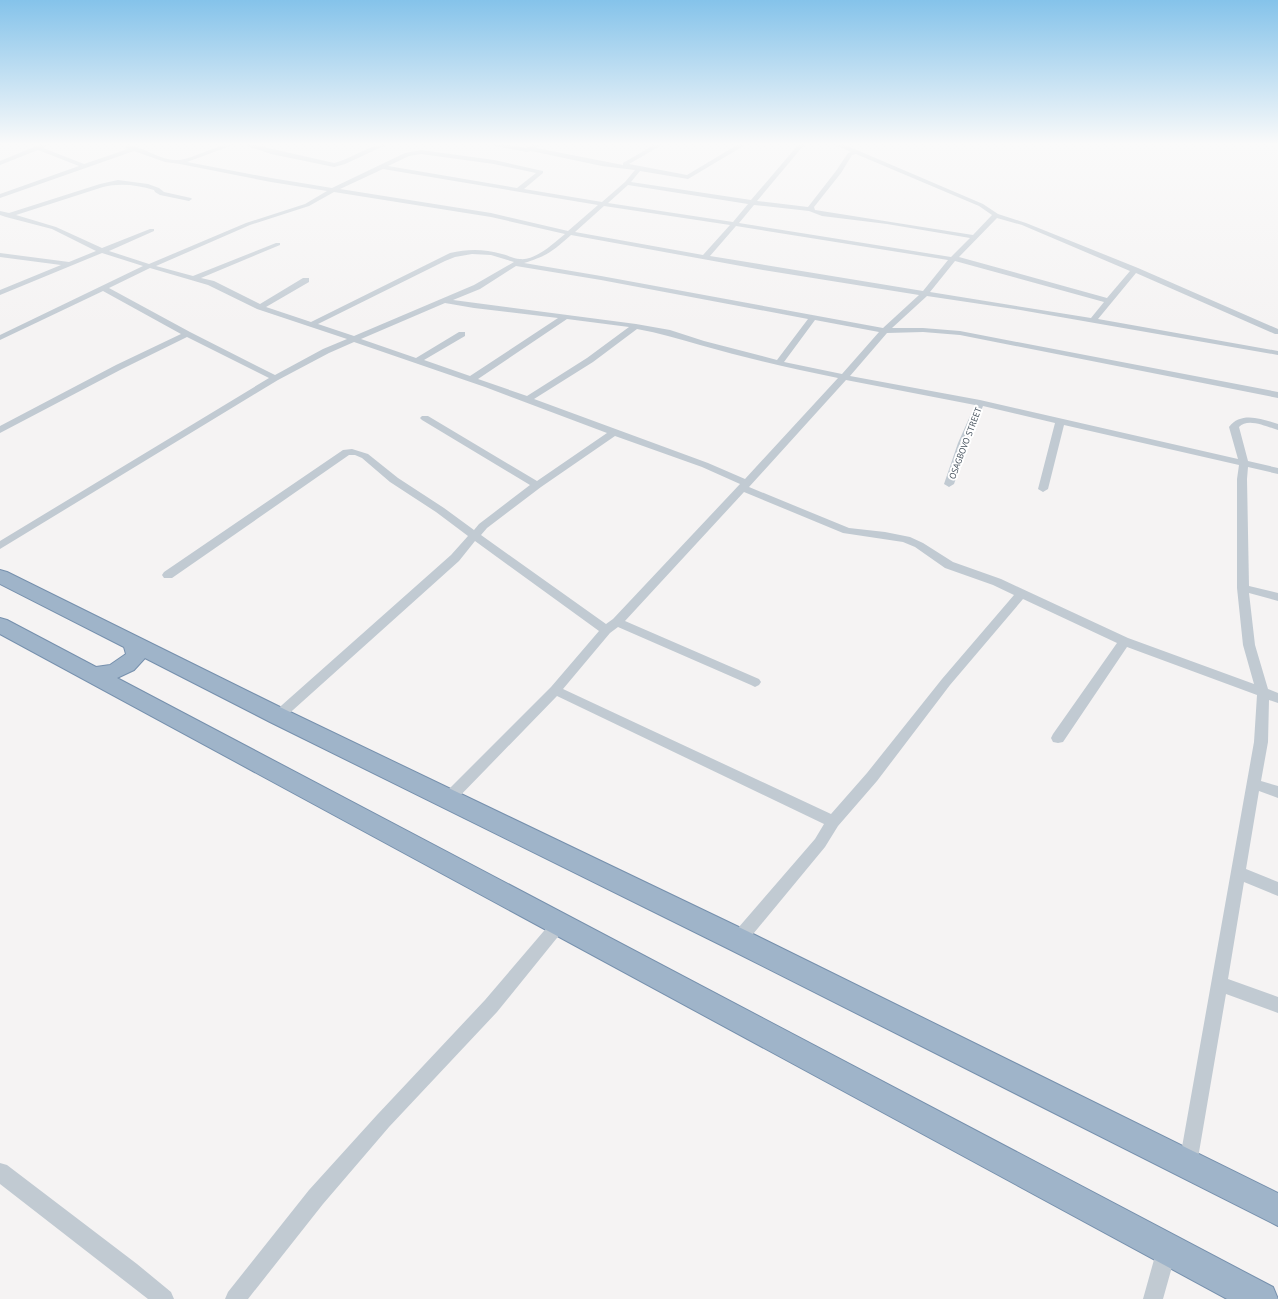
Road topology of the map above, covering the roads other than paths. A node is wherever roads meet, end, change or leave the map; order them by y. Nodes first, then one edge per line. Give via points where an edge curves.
1 (39, 206) edge
2 (305, 206) edge
3 (434, 206) edge
4 (602, 206) edge
5 (614, 206) edge
6 (750, 206) edge
7 (783, 206) edge
8 (814, 206) edge
9 (982, 206) edge
10 (811, 209) junction
11 (0, 213) edge
12 (996, 215) junction
13 (8, 216) junction
14 (734, 224) junction
15 (152, 230) dead end
16 (570, 233) junction
17 (976, 237) junction
18 (278, 244) dead end
19 (102, 251) junction
20 (0, 255) edge
21 (705, 257) junction
22 (953, 258) junction
23 (518, 263) junction
24 (69, 265) junction
25 (149, 266) junction
26 (1135, 270) junction
27 (194, 278) junction
28 (306, 280) dead end
29 (103, 288) junction
30 (926, 292) junction
31 (0, 293) edge
32 (445, 301) junction
33 (1109, 301) junction
34 (260, 307) junction
35 (566, 316) junction
36 (814, 317) junction
37 (1093, 320) junction
38 (311, 325) junction
39 (636, 326) junction
40 (885, 331) junction
41 (1278, 332) edge
42 (186, 334) junction
43 (462, 334) dead end
44 (0, 338) edge
45 (354, 339) junction
46 (1278, 353) edge
47 (418, 360) junction
48 (779, 363) junction
49 (844, 376) junction
50 (275, 378) junction
51 (471, 379) junction
52 (1278, 395) edge
53 (527, 400) junction
54 (980, 403) junction
55 (425, 418) dead end
56 (1060, 421) junction
57 (1278, 427) edge
58 (0, 430) edge
59 (614, 432) junction
60 (1244, 463) junction
61 (1278, 471) edge
62 (949, 484) dead end
63 (537, 485) junction
64 (744, 485) junction
65 (1043, 489) dead end
66 (474, 537) junction
67 (0, 546) edge
68 (168, 575) dead end
69 (0, 576) edge
70 (1243, 588) junction
71 (1021, 594) junction
72 (1278, 598) edge
73 (617, 622) junction
74 (0, 625) edge
75 (606, 630) junction
76 (1124, 641) junction
77 (132, 643) junction
78 (93, 675) junction
79 (755, 682) dead end
80 (555, 690) junction
81 (1263, 693) junction
82 (1278, 698) edge
83 (278, 716) junction
84 (1058, 738) dead end
85 (1254, 784) junction
86 (1278, 792) edge
87 (448, 799) junction
88 (833, 822) junction
89 (1239, 873) junction
90 (1278, 889) edge
91 (560, 923) junction
92 (738, 940) junction
93 (1220, 984) junction
94 (1278, 1006) edge
95 (1188, 1164) junction
96 (0, 1172) edge
97 (1278, 1210) edge
98 (1167, 1249) junction
99 (164, 1299) edge
100 (235, 1299) edge
101 (1153, 1299) edge
102 (1261, 1299) edge

1 - 13 street
2 - 25 street via 248,224
3 - 16 street via 491,215
4 - 16 street
5 - 14 street
6 - 14 street
7 - 10 street
8 - 10 street
9 - 12 street
10 - 17 street via 822,214
11 - 13 street
12 - 17 street
12 - 26 street
13 - 19 street via 54,228
14 - 21 street
14 - 22 street
15 - 19 street
16 - 21 street
16 - 23 street via 540,256
17 - 22 street
18 - 27 street
19 - 24 street
19 - 25 street
20 - 24 street
21 - 30 street
22 - 30 street
22 - 33 street
23 - 32 street via 477,287
23 - 36 street
23 - 38 street via 486,251 460,252
24 - 31 street
25 - 27 street
25 - 29 street
26 - 33 street
26 - 41 street
27 - 34 street
28 - 34 street
29 - 42 street
29 - 44 street
30 - 37 street
30 - 40 street
32 - 35 street
32 - 45 street
33 - 37 street
34 - 38 street
35 - 39 street
35 - 51 street
36 - 40 street
36 - 48 street
37 - 46 street
38 - 45 street
39 - 48 street
39 - 53 street via 595,357
40 - 49 street
40 - 52 street via 960,333
42 - 50 street
42 - 58 street
43 - 47 street
45 - 47 street
45 - 50 street
47 - 51 street
48 - 49 street
49 - 54 street
49 - 64 street
50 - 67 street
51 - 53 street
53 - 59 street
54 - 56 street
54 - 62 street, OSAGBOVO STREET
55 - 63 street
56 - 60 street
56 - 65 street
57 - 60 street via 1250,420 1240,420 1236,423 1234,427
59 - 63 street
59 - 64 street via 705,465
60 - 61 street
60 - 70 street
63 - 66 street via 483,526
64 - 71 street via 847,531 906,539 949,565 997,582
64 - 73 street
66 - 68 street via 361,453 352,450
66 - 75 street
66 - 83 street via 455,558
69 - 77 highway
70 - 72 street
70 - 81 street via 1249,645
71 - 76 street
71 - 88 street
73 - 75 street
73 - 79 street
74 - 78 highway
75 - 80 street
76 - 81 street
76 - 84 street
77 - 78 highway via 136,649 136,656 126,666 113,673
77 - 83 highway
78 - 91 highway
80 - 87 street
80 - 88 street
81 - 82 street
81 - 85 street via 1261,742
83 - 87 highway
85 - 86 street
85 - 89 street
87 - 92 highway
88 - 92 street via 820,843
89 - 90 street
89 - 93 street
91 - 98 highway
91 - 100 street via 491,1006 316,1197
92 - 95 highway
93 - 94 street
93 - 95 street
95 - 97 highway
96 - 99 street
98 - 101 street
98 - 102 highway

